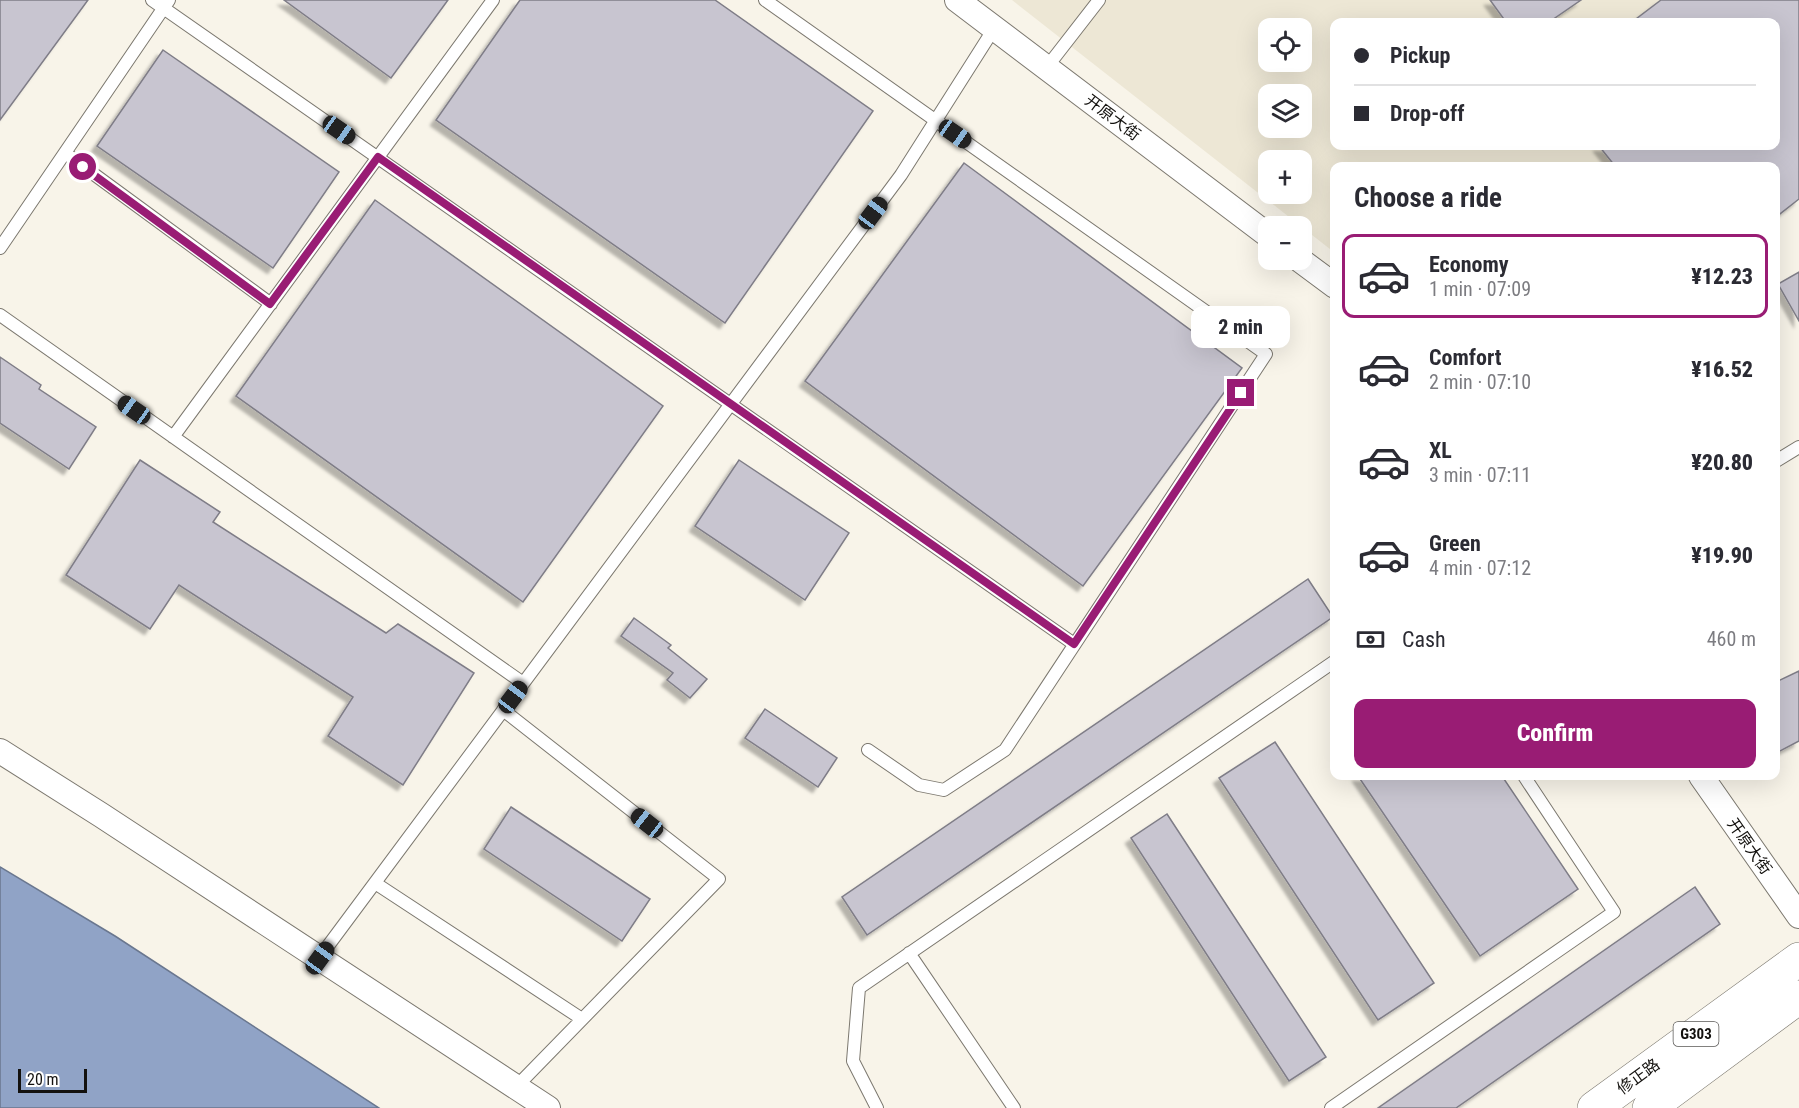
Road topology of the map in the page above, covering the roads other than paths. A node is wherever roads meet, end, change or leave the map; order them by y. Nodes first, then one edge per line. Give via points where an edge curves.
1 (152, 0) edge
2 (493, 0) edge
3 (765, 0) edge
4 (957, 0) edge
5 (1099, 0) edge
6 (166, 4) edge
7 (995, 27) junction
8 (1047, 67) junction
9 (936, 120) junction
10 (65, 153) junction
11 (378, 157) junction
12 (1258, 228) edge
13 (0, 248) edge
14 (1312, 269) edge
15 (1330, 282) edge
16 (270, 304) junction
17 (0, 315) edge
18 (730, 404) junction
19 (173, 437) junction
20 (1799, 447) edge
21 (1780, 459) edge
22 (1074, 644) junction
23 (1330, 664) edge
24 (523, 683) junction
25 (503, 710) junction
26 (868, 750) dead end
27 (0, 751) edge
28 (1527, 780) edge
29 (1704, 780) edge
30 (375, 883) junction
31 (1799, 916) edge
32 (909, 953) junction
33 (320, 958) junction
34 (1799, 959) edge
35 (1799, 997) edge
36 (582, 1019) junction
37 (516, 1087) junction
38 (548, 1108) edge
39 (877, 1108) edge
40 (1014, 1108) edge
41 (1331, 1108) edge
42 (1594, 1108) edge
43 (1649, 1108) edge

1 - 6 lane
2 - 11 lane
3 - 9 lane
4 - 7 street, 开原大街
5 - 8 lane
6 - 10 lane
6 - 11 lane
7 - 8 street, 开原大街
7 - 9 lane
8 - 12 street, 开原大街
9 - 18 lane via 901,174
9 - 22 lane via 1266,354
10 - 13 lane
10 - 16 lane
11 - 16 lane
11 - 18 lane
14 - 15 street
16 - 19 lane
17 - 19 lane
18 - 22 lane
18 - 24 lane
19 - 24 lane
20 - 21 lane
22 - 26 lane via 1005,750 944,790 919,785
23 - 32 lane
24 - 25 lane
25 - 30 lane
25 - 36 lane via 719,879
27 - 33 street
28 - 41 lane via 1614,912
29 - 31 street, 开原大街
30 - 33 lane
30 - 36 lane
32 - 39 lane via 859,988 853,1061
32 - 40 lane
33 - 37 street
34 - 42 highway, 修正路 / G303
35 - 43 highway, 修正路 / G303
36 - 37 lane
37 - 38 street

